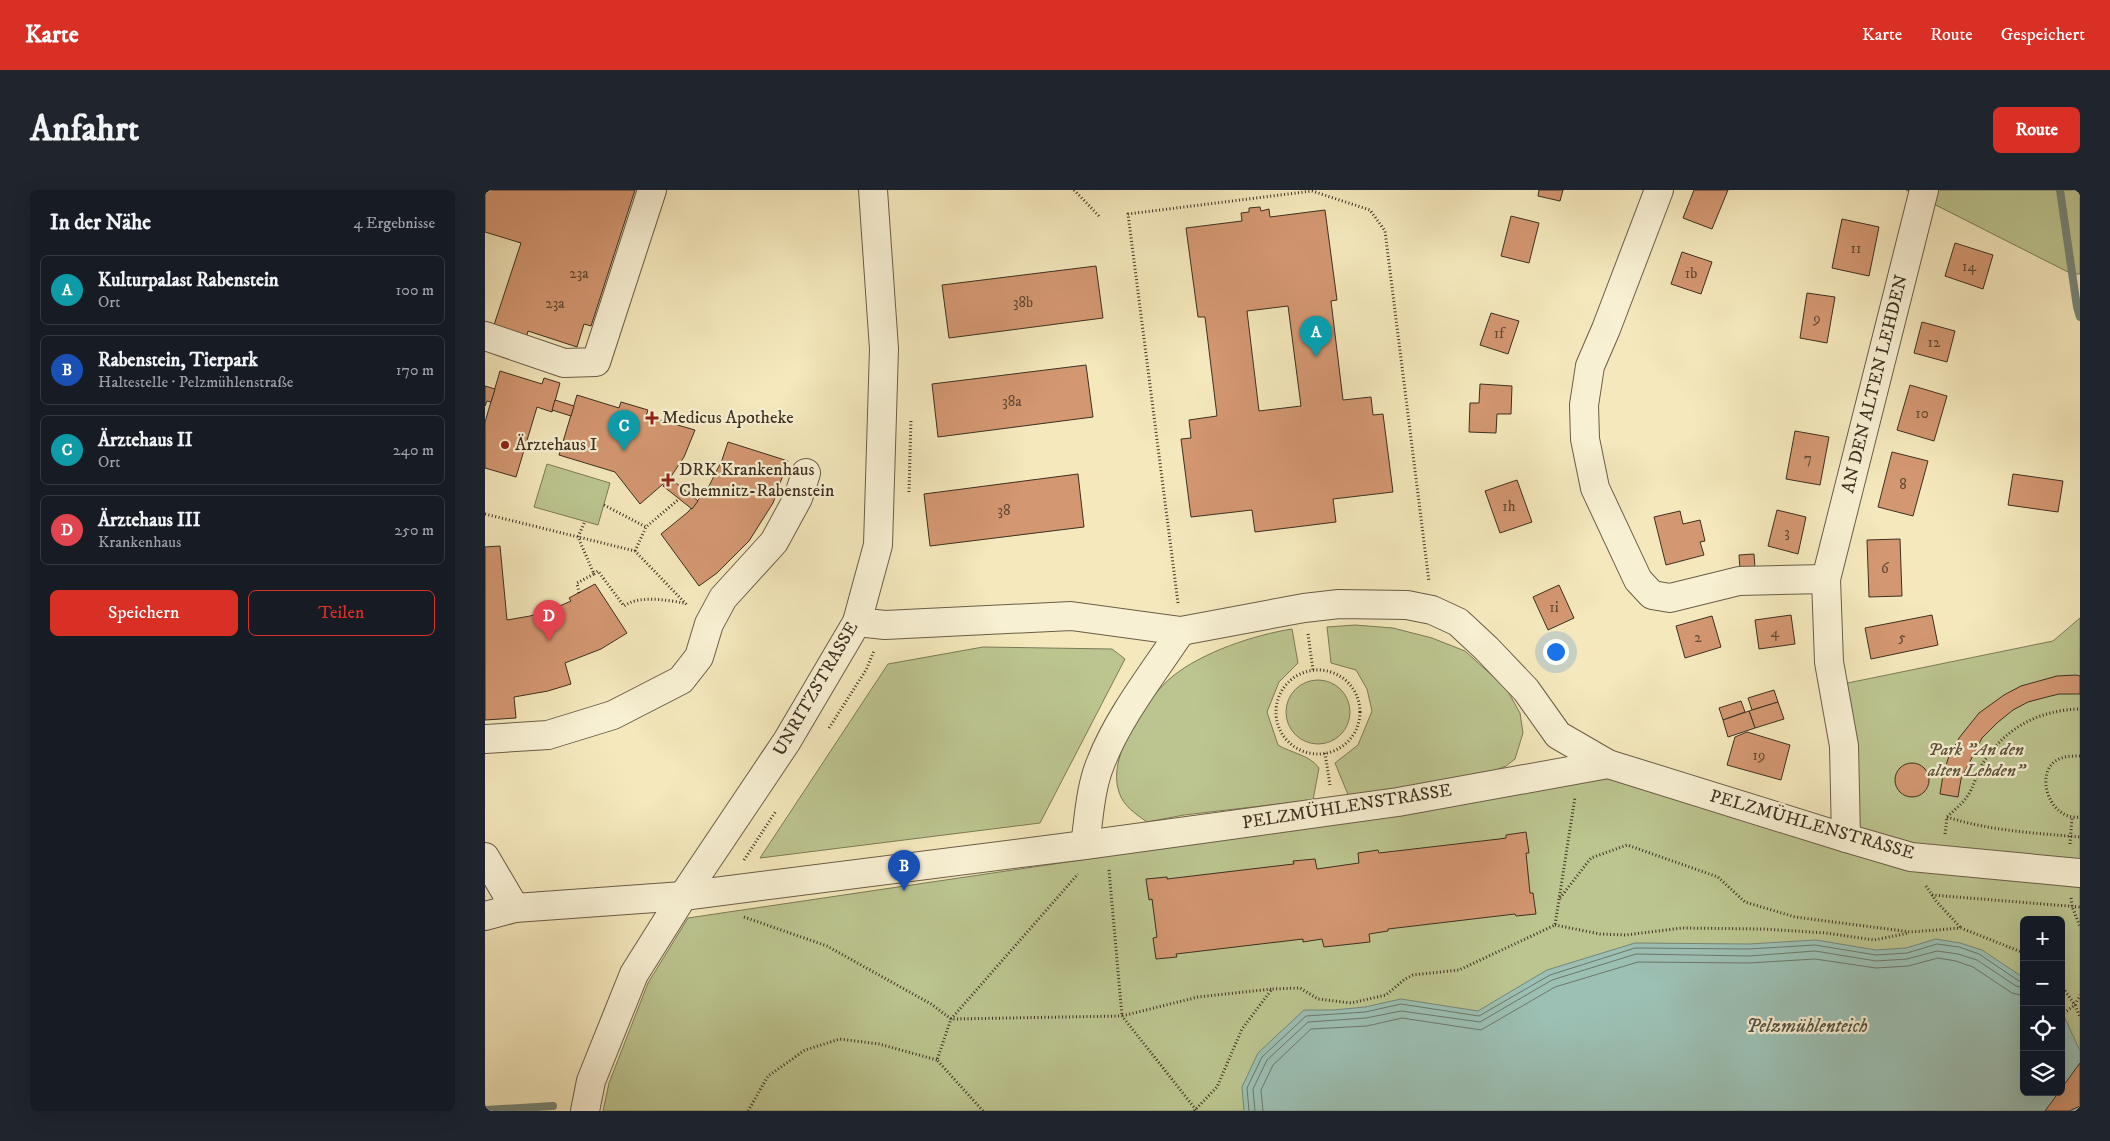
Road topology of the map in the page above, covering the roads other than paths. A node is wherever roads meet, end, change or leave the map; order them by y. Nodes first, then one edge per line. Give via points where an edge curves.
1 (652, 190) edge
2 (873, 190) edge
3 (1659, 190) edge
4 (1924, 190) edge
5 (485, 336) edge
6 (806, 473) dead end
7 (1827, 579) junction
8 (857, 622) junction
9 (1181, 631) junction
10 (485, 739) edge
11 (1608, 764) junction
12 (1845, 838) junction
13 (1096, 843) junction
14 (485, 857) edge
15 (2080, 873) edge
16 (683, 896) junction
17 (515, 908) junction
18 (485, 916) edge
19 (585, 1111) edge

1 - 5 street via 596,362 564,363
2 - 8 street, UNRITZSTRASSE via 884,349 878,545
3 - 7 street via 1590,366 1584,405 1585,439 1595,488 1638,580 1652,595 1670,598 1739,581
4 - 7 street, AN DEN ALTEN LEHDEN
6 - 10 street via 798,498 774,542 723,598 709,624 699,657 681,680 613,715 548,735
7 - 12 street, AN DEN ALTEN LEHDEN via 1829,662 1844,746
8 - 9 street, PELZMÜHLENSTRASSE via 885,625 1071,616
8 - 16 street, UNRITZSTRASSE via 787,741
9 - 11 street, PELZMÜHLENSTRASSE via 1339,604 1407,605 1432,610 1458,622 1487,649 1526,690 1558,735
9 - 13 street via 1112,737 1100,764 1093,791
11 - 12 street, PELZMÜHLENSTRASSE
11 - 13 street, PELZMÜHLENSTRASSE via 1399,802
12 - 15 street, PELZMÜHLENSTRASSE via 1911,857
13 - 16 street, PELZMÜHLENSTRASSE
14 - 17 street
16 - 17 street, PELZMÜHLENSTRASSE
16 - 19 street, UNRITZSTRASSE via 634,974 591,1081
17 - 18 street, PELZMÜHLENSTRASSE

